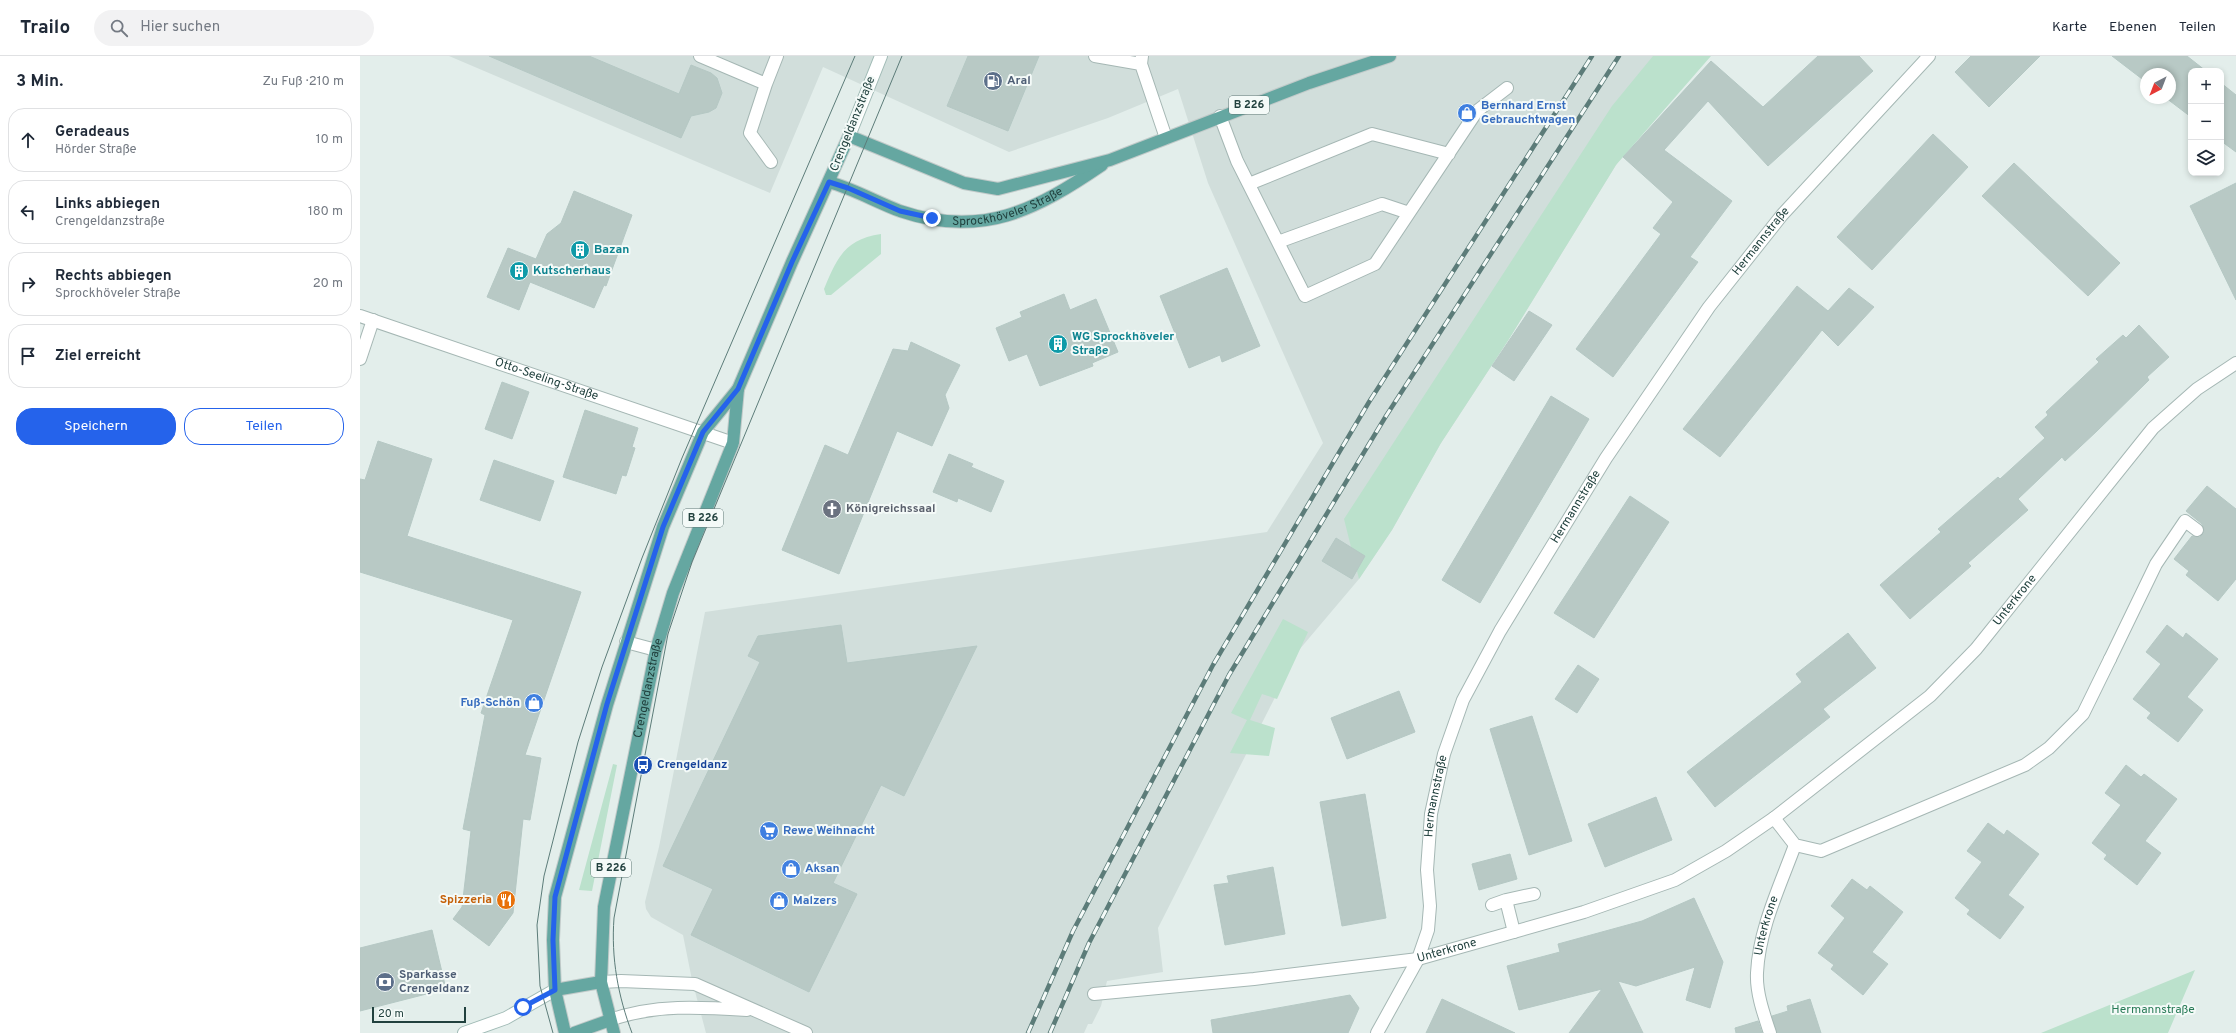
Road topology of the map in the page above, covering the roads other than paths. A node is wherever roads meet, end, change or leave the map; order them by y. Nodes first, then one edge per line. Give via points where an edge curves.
1 (700, 56) edge
2 (777, 56) edge
3 (881, 56) edge
4 (1095, 56) edge
5 (1390, 56) edge
6 (1929, 56) edge
7 (1141, 60) edge
8 (766, 84) junction
9 (1507, 88) dead end
10 (1220, 116) junction
11 (850, 136) junction
12 (1166, 138) junction
13 (1448, 154) junction
14 (1110, 160) junction
15 (771, 162) dead end
16 (829, 182) junction
17 (1249, 184) junction
18 (1409, 213) junction
19 (1278, 242) junction
20 (360, 316) edge
21 (373, 320) junction
22 (360, 359) edge
23 (2236, 363) edge
24 (738, 389) junction
25 (703, 432) junction
26 (733, 443) junction
27 (2197, 530) dead end
28 (626, 642) junction
29 (656, 650) junction
30 (1774, 818) junction
31 (1795, 845) junction
32 (1534, 894) dead end
33 (1506, 900) junction
34 (1492, 905) dead end
35 (1514, 932) junction
36 (1418, 959) junction
37 (601, 982) junction
38 (555, 990) junction
39 (1094, 994) dead end
40 (755, 1010) junction
41 (610, 1020) junction
42 (794, 1031) edge
43 (464, 1033) edge
44 (565, 1033) edge
45 (574, 1033) edge
46 (614, 1033) edge
47 (806, 1033) edge
48 (1377, 1033) edge
49 (1770, 1033) edge

1 - 8 street
2 - 8 street
3 - 11 street, Crengeldanzstraße
4 - 7 street
5 - 10 main road, Sprockhöveler Straße / B 226 via 1309,82
6 - 36 street, Hermannstraße via 1782,215 1709,307 1606,458 1500,631 1463,700 1444,754 1431,814 1427,870 1430,906 1428,930
7 - 12 street
8 - 15 street via 750,133
9 - 13 street via 1477,111
10 - 12 main road, Sprockhöveler Straße / B 226
10 - 17 street
11 - 14 main road, Sprockhöveler Straße / B 226 via 964,183 998,188
11 - 16 main road, Crengeldanzstraße / B 226
12 - 14 main road, Sprockhöveler Straße / B 226
13 - 17 street via 1372,134
13 - 18 street
14 - 16 main road, Sprockhöveler Straße via 1060,193 1024,211 985,221 960,222 900,211
16 - 24 main road, Crengeldanzstraße / B 226
17 - 19 street
18 - 19 street via 1382,204
18 - 19 street via 1376,264 1305,296
20 - 21 street, Otto-Seeling-Straße
21 - 22 street
21 - 25 street, Otto-Seeling-Straße
23 - 30 street, Unterkrone via 2196,389 2153,428 1976,649 1930,696
24 - 25 main road, Crengeldanzstraße / B 226
24 - 26 main road, Crengeldanzstraße / B 226
25 - 26 street, Otto-Seeling-Straße
25 - 28 main road, Crengeldanzstraße / B 226 via 663,527
26 - 29 main road, Crengeldanzstraße / B 226 via 673,593
27 - 31 street via 2185,521 2156,564 2083,714 2049,748 2025,765 1821,851
28 - 29 street
28 - 38 main road, Crengeldanzstraße / B 226 via 577,808 555,897
29 - 37 main road, Crengeldanzstraße / B 226 via 604,907
30 - 31 street
30 - 35 street, Unterkrone via 1726,851 1675,880 1584,912
31 - 49 street, Unterkrone via 1763,936 1756,974 1762,1012
32 - 33 street
33 - 34 street
33 - 35 street
35 - 36 street, Unterkrone
36 - 39 street, Unterkrone via 1254,979
36 - 48 street, Hermannstraße
37 - 38 main road
37 - 40 street via 621,980 694,984
37 - 41 main road, Crengeldanzstraße / B 226
38 - 43 street via 506,1018
38 - 44 main road, Crengeldanzstraße / B 226
40 - 41 street via 681,1007 645,1010
40 - 42 street
41 - 45 main road
41 - 46 main road, B 226
42 - 47 street

